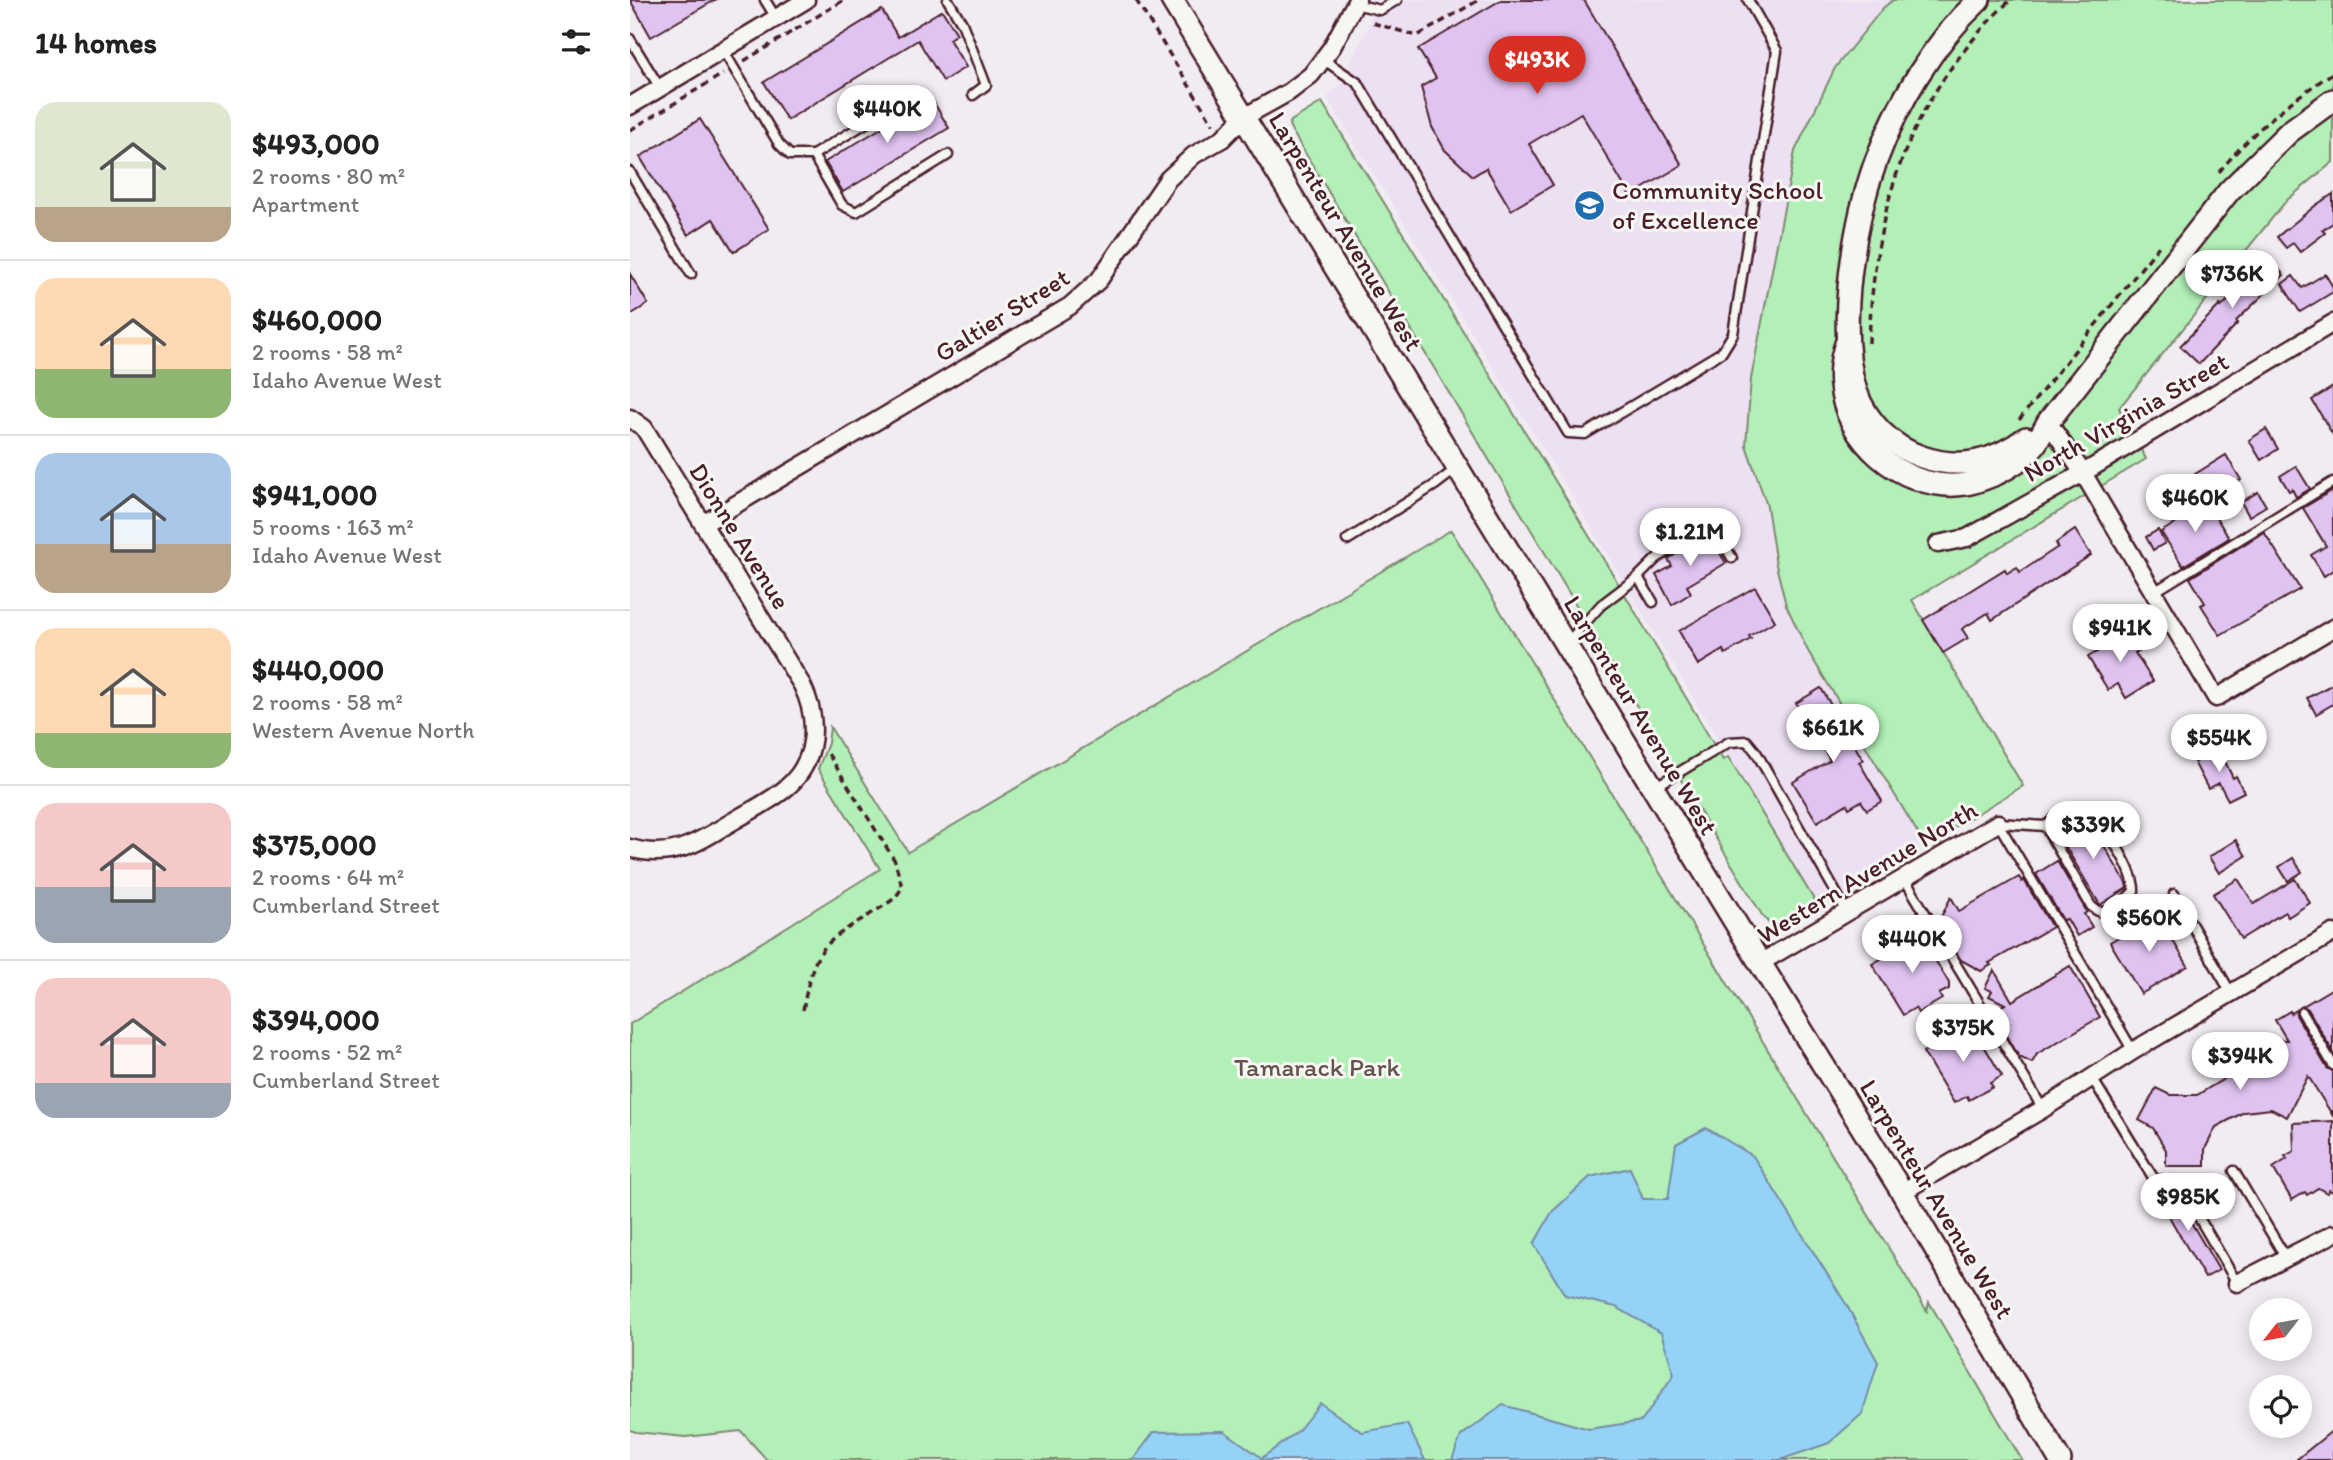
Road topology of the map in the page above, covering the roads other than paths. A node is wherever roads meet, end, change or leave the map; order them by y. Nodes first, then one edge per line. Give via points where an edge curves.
1 (765, 0) edge
2 (806, 0) edge
3 (948, 0) edge
4 (1172, 0) edge
5 (1397, 0) edge
6 (1748, 0) edge
7 (1979, 0) edge
8 (1356, 2) edge
9 (776, 18) junction
10 (630, 39) edge
11 (723, 50) junction
12 (1324, 60) junction
13 (660, 88) junction
14 (973, 95) dead end
15 (911, 96) dead end
16 (2333, 100) edge
17 (630, 106) edge
18 (1244, 117) junction
19 (813, 155) junction
20 (948, 155) dead end
21 (630, 172) edge
22 (691, 274) dead end
23 (2333, 323) edge
24 (630, 418) edge
25 (2048, 422) junction
26 (1457, 468) junction
27 (2083, 473) junction
28 (2333, 482) edge
29 (704, 524) junction
30 (1347, 540) dead end
31 (1938, 544) dead end
32 (1732, 558) dead end
33 (1638, 577) junction
34 (2154, 592) junction
35 (1653, 602) dead end
36 (2333, 628) edge
37 (1566, 645) junction
38 (1653, 788) junction
39 (1998, 822) junction
40 (2045, 826) junction
41 (630, 848) edge
42 (1904, 878) junction
43 (2174, 894) dead end
44 (1847, 912) junction
45 (2333, 933) edge
46 (1760, 963) junction
47 (2231, 993) junction
48 (2302, 1012) dead end
49 (2133, 1051) junction
50 (2333, 1065) edge
51 (2091, 1076) junction
52 (2043, 1109) junction
53 (2234, 1171) dead end
54 (1902, 1192) junction
55 (2333, 1234) edge
56 (2286, 1258) junction
57 (2237, 1283) joint
58 (2060, 1460) edge

1 - 9 lane
2 - 9 street
3 - 14 lane via 986,85
4 - 18 main road, Larpenteur Avenue West
5 - 8 lane via 1380,10
6 - 12 lane via 1777,51 1732,334 1722,352 1585,435 1568,433 1358,83
7 - 25 main road via 1930,55 1877,160 1863,204 1854,258 1847,341 1856,391 1866,413 1905,451 1948,464 1969,463 2000,455
8 - 12 street, Galtier Street
9 - 11 street
10 - 13 lane
11 - 13 street
11 - 19 lane via 779,144 790,155
12 - 18 street, Galtier Street via 1289,92
13 - 17 street
15 - 19 lane
16 - 25 main road via 2289,132 2229,191
18 - 26 main road, Larpenteur Avenue West
18 - 29 street, Galtier Street via 1168,179 1099,280 1070,306
19 - 20 lane via 842,205 856,212
21 - 22 lane
23 - 27 street, North Virginia Street
24 - 29 street, Dionne Avenue via 644,428
25 - 27 street
26 - 30 lane
26 - 37 main road, Larpenteur Avenue West
27 - 31 street, North Virginia Street via 1967,538
27 - 34 street
28 - 34 lane
29 - 41 street, Dionne Avenue via 810,701 814,719 809,755 788,786 699,842 662,853
32 - 33 lane via 1710,527 1657,558
33 - 35 lane
33 - 37 lane via 1601,605
34 - 36 street via 2216,698
37 - 38 main road, Larpenteur Avenue West
38 - 44 lane via 1729,742 1747,741
38 - 46 main road, Larpenteur Avenue West
39 - 40 lane
39 - 42 street, Western Avenue North
39 - 49 lane
40 - 40 lane via 2097,911 2104,912 2134,891 2124,861 2086,807 2061,814
42 - 44 street, Western Avenue North
42 - 52 lane
43 - 47 lane
44 - 46 street, Western Avenue North
45 - 47 street
46 - 54 main road, Larpenteur Avenue West
47 - 49 street
48 - 50 lane
49 - 51 street
51 - 52 street
51 - 57 lane via 2154,1179 2178,1182
52 - 54 street
53 - 56 lane
54 - 58 main road, Larpenteur Avenue West
55 - 56 street
56 - 57 street

